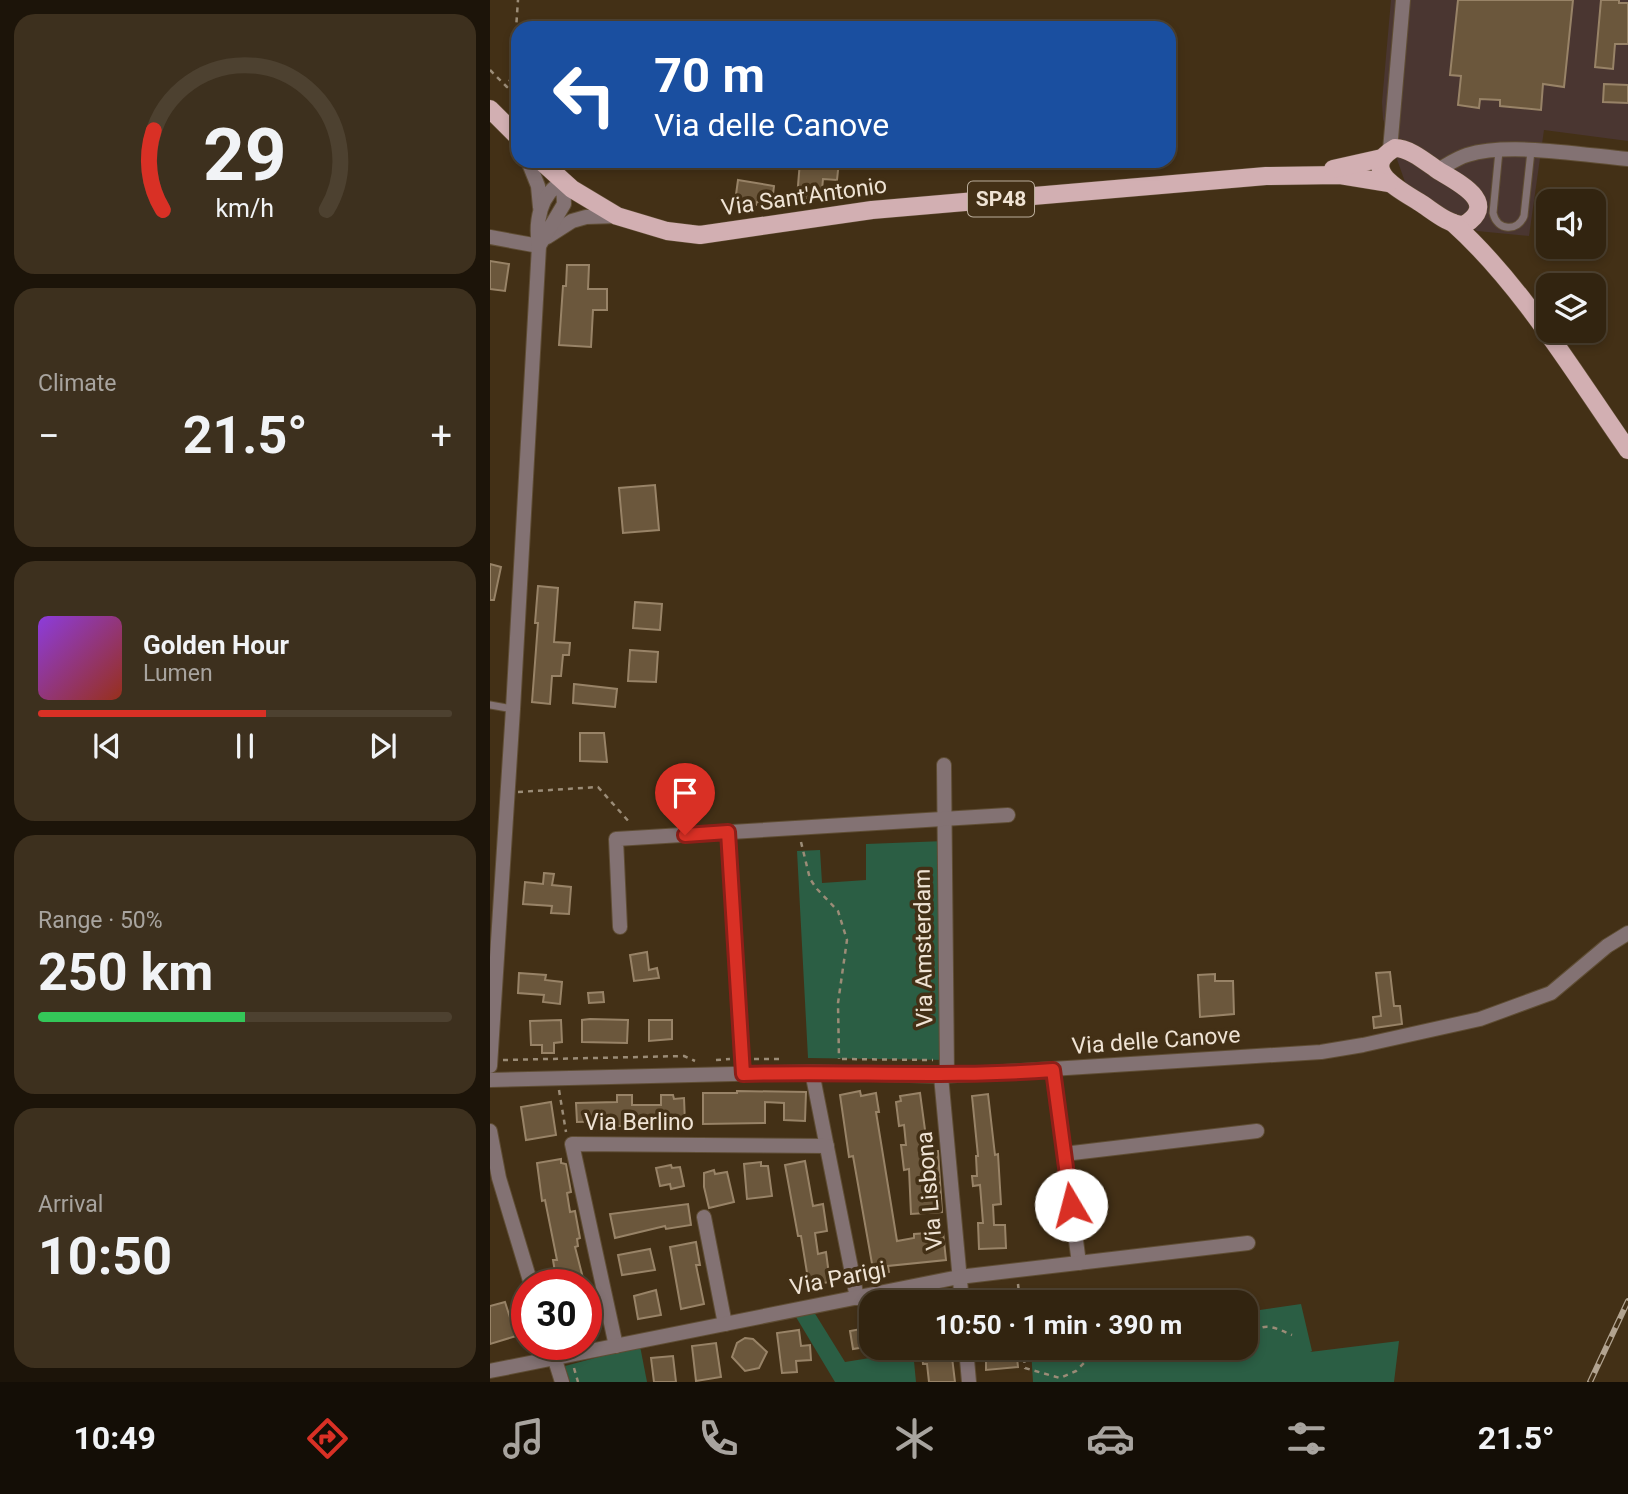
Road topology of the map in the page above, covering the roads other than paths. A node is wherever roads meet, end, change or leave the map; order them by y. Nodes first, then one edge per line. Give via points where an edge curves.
1 (1403, 0) edge
2 (490, 109) edge
3 (511, 130) edge
4 (1499, 151) junction
5 (1531, 151) junction
6 (1391, 152) junction
7 (1628, 159) edge
8 (531, 168) edge
9 (548, 168) edge
10 (1303, 175) junction
11 (1445, 175) junction
12 (563, 182) junction
13 (1389, 183) junction
14 (541, 213) junction
15 (617, 216) junction
16 (1474, 218) junction
17 (1452, 223) junction
18 (490, 237) edge
19 (541, 243) junction
20 (1494, 263) junction
21 (1628, 450) edge
22 (490, 705) edge
23 (513, 709) junction
24 (944, 765) dead end
25 (1009, 816) dead end
26 (945, 819) junction
27 (728, 832) junction
28 (496, 870) edge
29 (620, 926) dead end
30 (1628, 933) edge
31 (490, 1060) edge
32 (490, 1066) edge
33 (1053, 1070) junction
34 (812, 1072) junction
35 (743, 1074) junction
36 (944, 1075) junction
37 (490, 1080) edge
38 (490, 1131) edge
39 (1257, 1131) dead end
40 (827, 1146) junction
41 (1064, 1154) junction
42 (492, 1161) edge
43 (704, 1216) dead end
44 (1248, 1243) dead end
45 (1079, 1263) junction
46 (526, 1269) edge
47 (960, 1277) junction
48 (961, 1290) edge
49 (857, 1298) junction
50 (725, 1324) junction
51 (616, 1346) junction
52 (602, 1347) edge
53 (524, 1360) edge
54 (555, 1360) edge
55 (967, 1360) edge
56 (490, 1371) edge
57 (562, 1382) edge
58 (969, 1382) edge

1 - 6 street
2 - 3 main road
4 - 5 street
4 - 5 lane via 1493,213 1499,224 1514,228 1524,216
4 - 11 street via 1457,159
5 - 7 street
6 - 10 main road, Via Sant'Antonio
6 - 11 main road
6 - 13 main road via 1381,173
8 - 14 street
9 - 12 main road, Via Sant'Antonio
10 - 13 main road, Via Sant'Antonio / SP48
10 - 15 main road, Via Sant'Antonio / SP48 via 872,210 700,235 667,232
11 - 16 main road via 1474,194 1478,207
12 - 14 street via 548,192
12 - 15 main road, Via Sant'Antonio
12 - 19 street via 564,204
13 - 17 main road, Via Sant'Antonio
14 - 19 street via 537,235
15 - 19 street via 572,221
16 - 17 main road via 1464,225
16 - 20 main road
17 - 20 main road, Via Sant'Antonio
18 - 19 street
19 - 23 street
20 - 21 main road
22 - 23 lane
23 - 28 street via 508,792
24 - 26 street, Via Amsterdam
25 - 26 street
26 - 27 street
26 - 36 street, Via Amsterdam
27 - 29 street via 616,839
27 - 35 street
28 - 31 street
30 - 33 street, Via delle Canove via 1552,993 1480,1019 1321,1052
31 - 32 street
33 - 36 street, Via delle Canove
33 - 41 street
34 - 35 street, Via delle Canove
34 - 36 street, Via delle Canove
34 - 40 street
35 - 37 street, Via delle Canove
36 - 47 street, Via Lisbona
38 - 42 street
39 - 41 street
40 - 49 street
40 - 51 street, Via Berlino via 572,1144
41 - 45 street
42 - 46 street
43 - 50 street
44 - 45 street
45 - 47 street
47 - 48 street, Via Lisbona
47 - 49 street, Via Parigi
49 - 50 street, Via Parigi
50 - 51 street, Via Parigi
51 - 52 street, Via Parigi
53 - 56 street, Via Parigi
54 - 57 street
55 - 58 street

